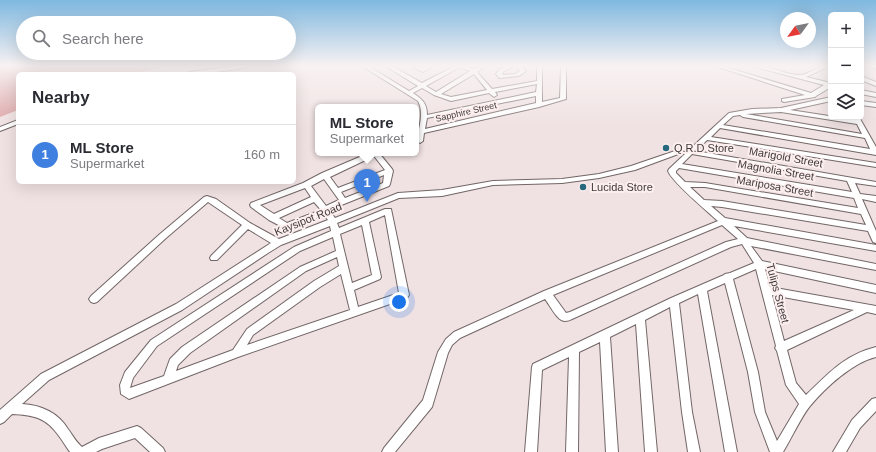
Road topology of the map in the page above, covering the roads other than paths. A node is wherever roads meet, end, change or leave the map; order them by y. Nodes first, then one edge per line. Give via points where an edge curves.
1 (399, 87) edge
2 (419, 87) edge
3 (426, 87) edge
4 (447, 87) edge
5 (488, 87) edge
6 (514, 87) edge
7 (539, 87) edge
8 (564, 87) edge
9 (785, 87) edge
10 (827, 87) edge
11 (510, 88) joint
12 (492, 92) junction
13 (409, 93) junction
14 (540, 93) junction
15 (864, 93) edge
16 (436, 94) junction
17 (876, 95) edge
18 (813, 96) junction
19 (784, 100) dead end
20 (828, 100) edge
21 (500, 102) junction
22 (864, 103) edge
23 (539, 105) junction
24 (876, 105) edge
25 (780, 110) junction
26 (734, 113) junction
27 (828, 116) edge
28 (425, 117) junction
29 (858, 120) edge
30 (16, 123) edge
31 (720, 126) junction
32 (0, 129) edge
33 (421, 132) junction
34 (868, 137) junction
35 (706, 138) junction
36 (420, 141) dead end
37 (692, 152) junction
38 (876, 152) edge
39 (368, 156) edge
40 (377, 156) edge
41 (876, 165) edge
42 (675, 167) junction
43 (389, 171) junction
44 (325, 175) junction
45 (850, 180) junction
46 (682, 184) junction
47 (876, 184) edge
48 (306, 185) junction
49 (337, 191) junction
50 (856, 195) junction
51 (316, 198) junction
52 (876, 199) edge
53 (343, 201) junction
54 (702, 202) junction
55 (325, 210) junction
56 (864, 212) junction
57 (272, 218) junction
58 (365, 220) junction
59 (333, 221) junction
60 (724, 221) junction
61 (246, 225) junction
62 (871, 229) junction
63 (336, 232) junction
64 (876, 240) edge
65 (744, 241) junction
66 (278, 243) junction
67 (876, 248) edge
68 (341, 252) junction
69 (214, 258) dead end
70 (759, 264) junction
71 (344, 267) junction
72 (876, 267) edge
73 (728, 276) junction
74 (349, 288) junction
75 (702, 289) junction
76 (876, 289) edge
77 (767, 290) junction
78 (547, 294) junction
79 (94, 299) dead end
80 (674, 301) junction
81 (865, 309) junction
82 (876, 310) edge
83 (355, 313) junction
84 (640, 318) junction
85 (605, 335) junction
86 (780, 348) junction
87 (574, 350) junction
88 (876, 352) edge
89 (237, 353) junction
90 (168, 378) junction
91 (805, 403) junction
92 (876, 404) edge
93 (10, 409) junction
94 (0, 418) edge
95 (78, 452) edge
96 (85, 452) edge
97 (159, 452) edge
98 (388, 452) edge
99 (532, 452) edge
100 (572, 452) edge
101 (612, 452) edge
102 (651, 452) edge
103 (694, 452) edge
104 (731, 452) edge
105 (776, 452) edge
106 (839, 452) edge

1 - 13 street, Sapphire Street
2 - 13 street
3 - 16 street
4 - 16 street
5 - 12 street
6 - 11 street
7 - 14 street
8 - 23 street, Sapphire Street via 564,99
9 - 18 street
10 - 18 street
11 - 12 street
12 - 16 street via 451,99
12 - 21 street
13 - 28 street, Sapphire Street via 424,106
14 - 21 street
14 - 23 street
15 - 17 street
18 - 19 street
20 - 25 street
21 - 28 street
22 - 24 street
23 - 33 street, Sapphire Street
25 - 26 street
25 - 27 street
26 - 31 street
26 - 34 street
28 - 33 street, Sapphire Street
29 - 34 street
30 - 32 street
31 - 35 street
31 - 38 street
33 - 36 street
34 - 38 street
35 - 37 street
35 - 41 street
37 - 42 street
37 - 45 street, Marigold Street
37 - 59 street, Kaysipot Road via 680,151 633,168 599,176 562,181 493,183 442,193 398,196
39 - 44 street
40 - 43 street
42 - 46 street, Tulips Street via 673,174
42 - 50 street, Magnolia Street
43 - 49 street
43 - 53 street via 386,184
44 - 48 street
44 - 49 street
45 - 47 street, Marigold Street
45 - 50 street
46 - 54 street, Tulips Street
46 - 56 street, Mariposa Street via 706,185
48 - 51 street
48 - 57 street via 254,205
49 - 53 street
50 - 52 street, Magnolia Street
50 - 56 street
51 - 55 street
51 - 57 street
53 - 55 street
54 - 60 street, Tulips Street
54 - 62 street
55 - 57 street via 286,226
55 - 59 street
56 - 62 street
58 - 63 street
58 - 74 street via 377,277
58 - 83 street via 388,211 404,295
59 - 63 street
59 - 66 street, Kaysipot Road
60 - 65 street, Tulips Street
60 - 67 street
60 - 78 street
61 - 66 street
61 - 69 street
61 - 79 street via 213,201 205,200
62 - 64 street
63 - 68 street
63 - 90 street via 297,249 154,343 129,375 125,390 129,394
65 - 70 street, Tulips Street
65 - 72 street
65 - 78 street via 729,244 565,317
66 - 93 street, Kaysipot Road via 241,264 179,307 45,377
68 - 71 street
68 - 90 street via 303,269 186,350 174,362
70 - 73 street
70 - 76 street
70 - 77 street, Tulips Street
71 - 74 street
71 - 89 street via 250,332
73 - 75 street
73 - 105 street via 753,372 760,412
74 - 83 street
75 - 80 street
75 - 104 street
77 - 81 street
77 - 86 street, Tulips Street
78 - 98 street via 457,335 449,342 443,352 428,403
80 - 84 street
80 - 103 street
81 - 82 street
81 - 86 street
83 - 89 street
84 - 85 street
84 - 102 street
85 - 87 street
85 - 101 street
86 - 91 street, Tulips Street via 791,385
87 - 99 street via 537,366
87 - 100 street
88 - 91 street via 864,355 840,369
89 - 90 street
91 - 105 street
92 - 106 street via 856,424
93 - 94 street, Kaysipot Road
93 - 95 street via 30,409 49,415 62,429 72,448
96 - 97 street via 99,444 137,432

